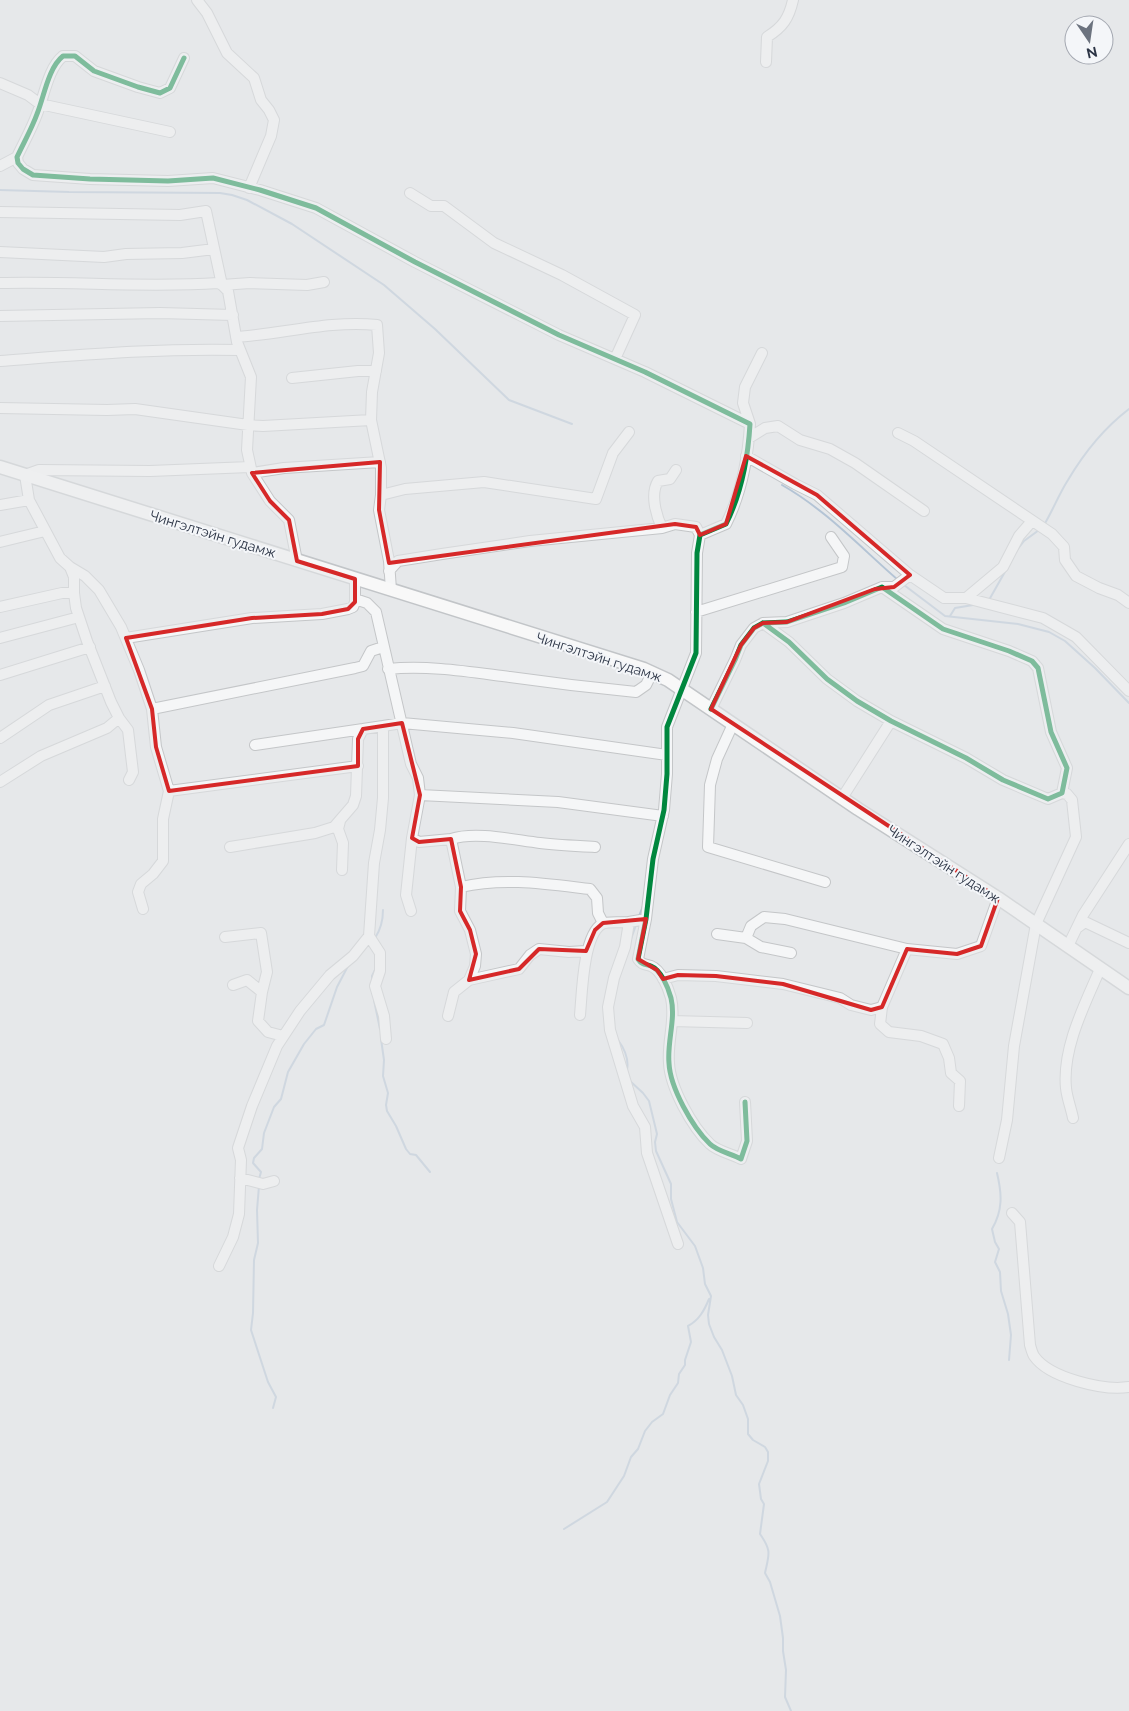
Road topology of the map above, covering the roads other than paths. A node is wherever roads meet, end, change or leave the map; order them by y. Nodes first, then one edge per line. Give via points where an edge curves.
1 (197, 0) edge
2 (793, 0) edge
3 (184, 58) dead end
4 (766, 62) dead end
5 (1, 85) edge
6 (40, 104) junction
7 (170, 132) dead end
8 (17, 157) junction
9 (0, 166) edge
10 (249, 188) junction
11 (410, 193) dead end
12 (0, 212) edge
13 (214, 249) junction
14 (0, 252) edge
15 (324, 282) dead end
16 (0, 283) edge
17 (222, 285) junction
18 (232, 314) junction
19 (0, 316) edge
20 (236, 336) junction
21 (240, 350) junction
22 (762, 353) dead end
23 (615, 359) junction
24 (0, 361) edge
25 (376, 371) junction
26 (292, 378) dead end
27 (0, 408) edge
28 (371, 420) junction
29 (750, 424) junction
30 (248, 425) junction
31 (629, 432) dead end
32 (898, 433) dead end
33 (749, 438) junction
34 (746, 456) junction
35 (380, 462) junction
36 (0, 468) edge
37 (251, 470) junction
38 (676, 470) dead end
39 (25, 475) junction
40 (381, 495) junction
41 (28, 500) junction
42 (0, 505) edge
43 (924, 511) dead end
44 (1032, 521) junction
45 (662, 528) junction
46 (45, 532) junction
47 (700, 535) junction
48 (831, 537) dead end
49 (0, 542) edge
50 (297, 560) junction
51 (70, 567) junction
52 (389, 571) junction
53 (910, 575) junction
54 (355, 579) junction
55 (882, 587) junction
56 (391, 590) junction
57 (74, 594) junction
58 (966, 598) junction
59 (355, 599) junction
60 (1129, 603) edge
61 (0, 607) edge
62 (696, 612) junction
63 (79, 617) junction
64 (763, 623) junction
65 (0, 638) edge
66 (126, 638) junction
67 (90, 647) junction
68 (383, 647) junction
69 (388, 669) junction
70 (652, 673) junction
71 (0, 675) edge
72 (105, 686) junction
73 (682, 689) junction
74 (1129, 690) edge
75 (711, 708) junction
76 (152, 709) junction
77 (119, 718) junction
78 (890, 721) junction
79 (402, 723) junction
80 (733, 724) junction
81 (383, 726) junction
82 (363, 729) junction
83 (0, 738) edge
84 (255, 745) dead end
85 (667, 754) junction
86 (358, 766) junction
87 (129, 780) dead end
88 (0, 782) edge
89 (168, 791) junction
90 (1062, 793) junction
91 (420, 795) junction
92 (842, 798) junction
93 (663, 816) junction
94 (340, 821) junction
95 (412, 838) junction
96 (450, 839) junction
97 (1129, 844) edge
98 (230, 847) dead end
99 (595, 847) dead end
100 (342, 870) dead end
101 (825, 882) dead end
102 (461, 887) junction
103 (998, 898) junction
104 (143, 909) dead end
105 (410, 911) dead end
106 (646, 919) junction
107 (629, 922) junction
108 (603, 923) junction
109 (1036, 924) junction
110 (1077, 928) junction
111 (716, 934) dead end
112 (369, 936) junction
113 (225, 937) dead end
114 (746, 938) junction
115 (1129, 942) edge
116 (1068, 946) junction
117 (908, 949) junction
118 (586, 952) junction
119 (791, 953) dead end
120 (1100, 968) junction
121 (663, 979) junction
122 (470, 980) junction
123 (234, 985) dead end
124 (1129, 988) edge
125 (262, 992) junction
126 (882, 1007) junction
127 (580, 1015) dead end
128 (448, 1016) dead end
129 (672, 1022) junction
130 (747, 1023) dead end
131 (283, 1036) junction
132 (386, 1040) dead end
133 (745, 1102) dead end
134 (959, 1106) dead end
135 (1073, 1118) dead end
136 (999, 1158) dead end
137 (240, 1178) junction
138 (274, 1181) dead end
139 (1012, 1213) dead end
140 (678, 1244) dead end
141 (219, 1266) dead end
142 (1129, 1387) edge

1 - 10 street via 227,53 254,78 261,100 274,120 271,136
2 - 4 street via 780,28 767,37
3 - 6 street via 170,88 160,93 94,71 75,56 63,56 58,60
5 - 6 street via 28,95
6 - 7 street
6 - 8 street
8 - 9 street
8 - 10 street via 23,169 32,175 90,179 213,178
10 - 23 street via 316,208 559,335
11 - 23 street via 431,206 444,206 494,243 635,315
12 - 13 street via 180,215 206,211
13 - 14 street via 104,256
13 - 17 street
15 - 17 street
16 - 17 street
17 - 18 street via 228,291
18 - 19 street
18 - 20 street
20 - 21 street
20 - 25 street via 331,325 377,325 379,353
21 - 24 street via 113,353
21 - 30 street via 251,377
22 - 29 street via 745,387 743,404
23 - 29 street
25 - 26 street
25 - 28 street
27 - 30 street via 134,409
28 - 30 street
28 - 35 street
29 - 33 street
30 - 37 street via 247,450
31 - 40 street via 613,453 596,499 484,482 405,489
32 - 44 street
33 - 34 street
33 - 43 street via 765,428 778,426 800,440 855,463
34 - 47 street via 733,510 726,524
34 - 53 street via 817,495
35 - 37 street
35 - 40 street
36 - 39 main road, Чингэлтэйн гудамж
37 - 39 street via 38,470
37 - 50 street via 270,501 289,520
38 - 45 street via 670,479 658,481 654,487
39 - 41 street
39 - 50 main road, Чингэлтэйн гудамж
40 - 52 street via 379,510
41 - 42 street
41 - 46 street
44 - 58 street via 1019,536 1003,567
44 - 60 street via 1052,534 1064,547 1065,560 1076,576
45 - 47 street via 675,524 696,527
45 - 52 street via 530,541 442,554 398,561
46 - 49 street
46 - 51 street via 60,558
47 - 62 street
48 - 62 street via 844,556 842,567
50 - 54 main road, Чингэлтэйн гудамж
51 - 57 street
51 - 66 street via 99,590
52 - 56 street
53 - 55 street via 894,587
53 - 58 street via 944,598
54 - 56 main road, Чингэлтэйн гудамж
54 - 59 street
55 - 64 street via 787,622
55 - 90 street via 943,628 1032,661 1038,668 1051,732 1067,768
56 - 70 main road, Чингэлтэйн гудамж
57 - 61 street via 62,593
57 - 63 street
58 - 74 street via 1043,618 1076,637
59 - 66 street via 352,607 322,614 252,618
59 - 68 street via 367,603 376,612
62 - 73 street via 696,653
63 - 65 street
63 - 67 street
64 - 75 street via 754,628 741,645
64 - 78 street via 789,642 827,679
66 - 76 street
67 - 71 street
67 - 72 street
68 - 69 street
68 - 76 street via 371,651 363,666
69 - 70 street via 465,671 636,692 646,685
69 - 79 street
70 - 73 main road, Чингэлтэйн гудамж
72 - 77 street
72 - 83 street via 49,705
73 - 75 main road, Чингэлтэйн гудамж
73 - 85 street via 667,727
75 - 80 main road, Чингэлтэйн гудамж
76 - 89 street via 156,747
77 - 87 street via 128,730 133,772
77 - 88 street via 107,728 41,756
78 - 90 street via 1003,780 1048,799
78 - 92 street
79 - 81 street
79 - 85 street via 513,733
79 - 91 street
80 - 92 main road, Чингэлтэйн гудамж
80 - 101 street via 716,759 710,785 708,847
81 - 82 street
81 - 112 street via 383,798
82 - 84 street
82 - 86 street via 358,739
85 - 93 street
86 - 89 street
86 - 94 street via 356,796
89 - 104 street via 163,818 163,861 141,884 138,892
90 - 109 street via 1072,800 1076,837
91 - 93 street via 558,802
91 - 95 street
92 - 103 main road, Чингэлтэйн гудамж
93 - 106 street via 653,859
94 - 98 street via 315,833
94 - 100 street
95 - 96 street via 419,842
95 - 105 street via 406,895
96 - 99 street via 461,836 500,838
96 - 102 street
97 - 110 street
102 - 108 street via 479,882 590,889 597,898 598,913
102 - 122 street via 460,911 470,930 476,954
103 - 109 main road, Чингэлтэйн гудамж
103 - 117 street via 981,946 957,954
106 - 107 street
106 - 121 street via 638,959 641,964 658,970
107 - 108 street
107 - 140 street via 608,1007 610,1030 633,1106 645,1127 647,1153
108 - 118 street via 595,930
109 - 116 main road, Чингэлтэйн гудамж
109 - 136 street via 1014,1046 1007,1120
110 - 115 street via 1085,922
110 - 116 street
111 - 114 street
112 - 131 street via 300,1010
112 - 132 street via 380,953 380,971 375,986 384,1016
113 - 125 street via 261,933 267,972
114 - 117 street via 751,926 764,917 794,921
114 - 119 street via 761,947
116 - 120 main road, Чингэлтэйн гудамж
117 - 126 street
118 - 122 street via 539,948 519,969
118 - 127 street
120 - 124 main road, Чингэлтэйн гудамж
120 - 135 street via 1067,1058 1066,1087
121 - 126 street via 678,975 716,976 774,983 840,998 851,1005 871,1010
121 - 129 street via 671,998
122 - 128 street via 454,992
123 - 125 street via 248,980
125 - 131 street via 258,1021 268,1032
126 - 134 street via 880,1024 889,1032 921,1036 943,1044 951,1073 960,1081
129 - 130 street
129 - 133 street via 669,1063 689,1118 711,1145 741,1158 747,1141
131 - 137 street via 252,1106 238,1148
137 - 138 street via 263,1184
137 - 141 street via 239,1214 234,1238
139 - 142 street via 1020,1222 1033,1356 1053,1371 1084,1384

